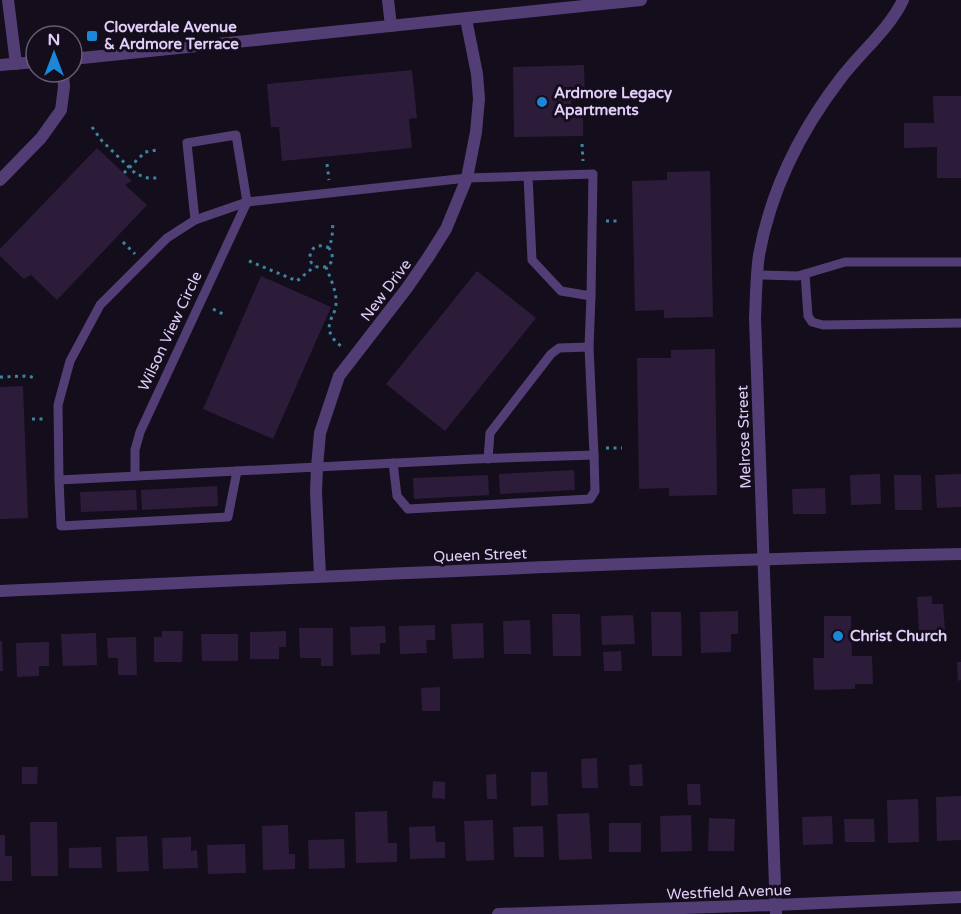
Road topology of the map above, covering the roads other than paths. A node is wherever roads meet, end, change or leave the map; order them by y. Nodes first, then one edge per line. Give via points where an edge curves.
1 (8, 0) edge
2 (388, 0) edge
3 (641, 0) edge
4 (903, 0) edge
5 (623, 1) edge
6 (466, 19) junction
7 (391, 26) junction
8 (84, 58) edge
9 (24, 63) edge
10 (16, 64) junction
11 (0, 65) edge
12 (64, 84) edge
13 (528, 176) junction
14 (467, 178) junction
15 (0, 180) edge
16 (247, 202) junction
17 (195, 220) junction
18 (961, 262) edge
19 (805, 274) junction
20 (757, 275) junction
21 (591, 296) junction
22 (961, 323) edge
23 (589, 347) junction
24 (594, 455) junction
25 (488, 459) junction
26 (393, 463) junction
27 (317, 467) junction
28 (237, 471) junction
29 (135, 476) junction
30 (59, 480) junction
31 (961, 554) edge
32 (764, 559) junction
33 (320, 576) junction
34 (0, 591) edge
35 (961, 897) edge
36 (776, 910) edge
37 (498, 914) edge

1 - 10 street
2 - 7 street
3 - 5 street
4 - 20 street, Melrose Street via 897,13 840,79 791,157 774,195
5 - 6 street
6 - 7 street
6 - 14 street, New Drive via 478,99
7 - 8 street
9 - 10 street
10 - 11 street
12 - 15 street via 61,110 41,138
13 - 14 lane
13 - 21 lane via 532,260 561,291
13 - 21 lane via 592,174
14 - 16 lane
14 - 27 street, New Drive via 446,229 429,256 339,376 320,434
16 - 17 lane
16 - 17 lane via 236,135 187,144
16 - 29 lane, Wilson View Circle via 140,432
17 - 30 lane via 167,238 95,314 70,362 58,405
18 - 19 lane via 845,262
19 - 20 lane
19 - 22 lane via 808,316 812,322
20 - 32 street, Melrose Street via 755,318
21 - 23 lane
23 - 24 lane
23 - 25 lane via 560,348 551,354 490,433
24 - 25 lane
24 - 26 lane via 595,491 590,500 408,509 397,496
25 - 26 lane
26 - 27 lane
27 - 28 lane
27 - 33 street, New Drive
28 - 29 lane
28 - 30 lane via 228,517 61,526
29 - 30 lane
31 - 32 street, Queen Street
32 - 33 street, Queen Street
32 - 36 street, Melrose Street
33 - 34 street, Queen Street
35 - 36 street, Westfield Avenue
36 - 37 street, Westfield Avenue

